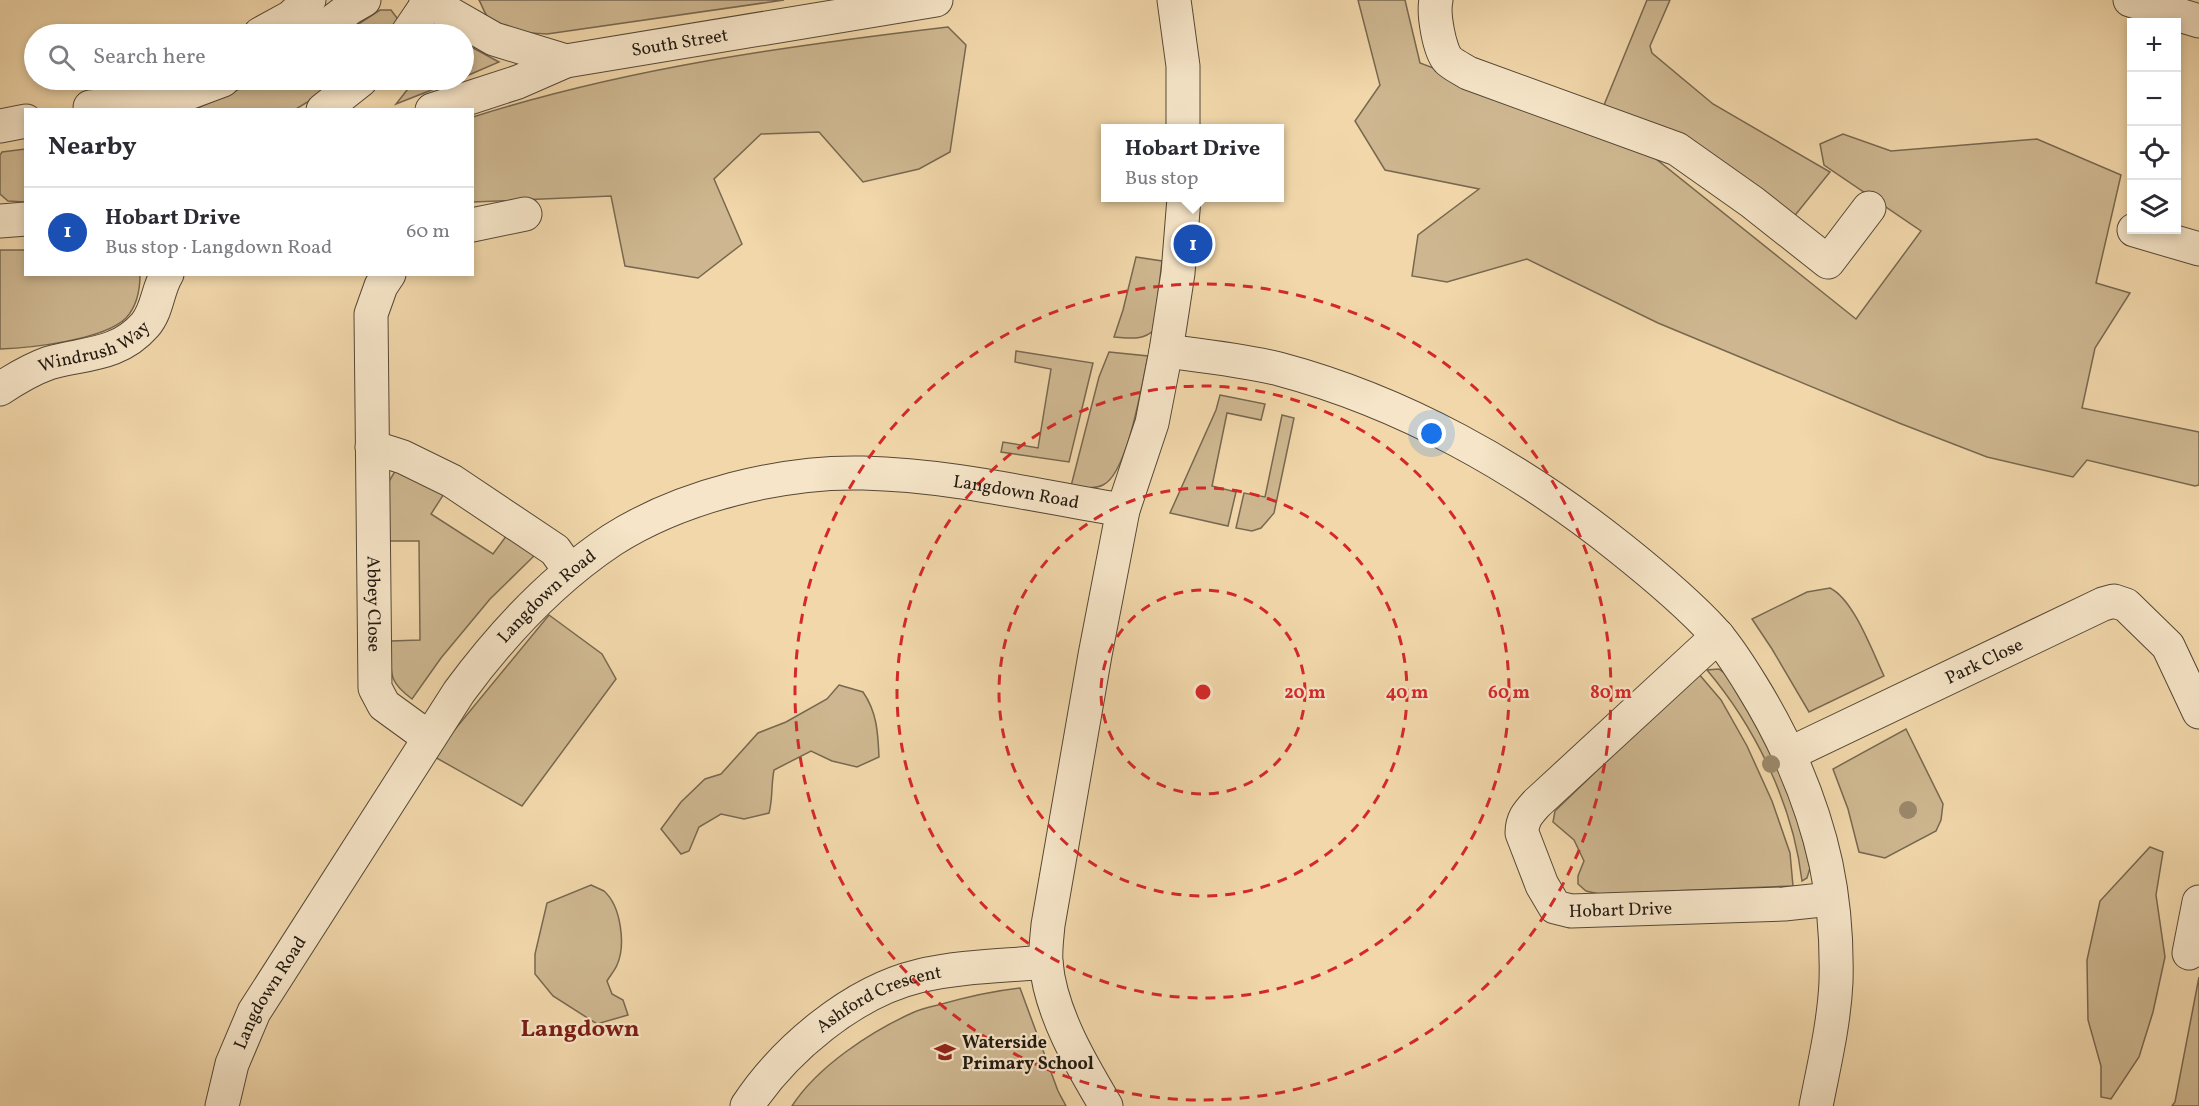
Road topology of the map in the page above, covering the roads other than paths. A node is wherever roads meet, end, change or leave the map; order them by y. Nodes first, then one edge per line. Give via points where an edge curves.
1 (309, 0) edge
2 (364, 0) edge
3 (429, 0) edge
4 (936, 0) edge
5 (1174, 0) edge
6 (1436, 0) edge
7 (2143, 2) edge
8 (888, 5) edge
9 (2199, 21) edge
10 (278, 24) edge
11 (329, 24) edge
12 (413, 24) edge
13 (469, 24) edge
14 (474, 27) edge
15 (566, 61) junction
16 (135, 90) edge
17 (196, 90) edge
18 (348, 90) edge
19 (84, 108) edge
20 (326, 108) edge
21 (438, 108) edge
22 (24, 121) edge
23 (1183, 124) edge
24 (0, 126) edge
25 (1184, 202) edge
26 (1869, 208) dead end
27 (525, 214) dead end
28 (474, 225) edge
29 (2148, 234) edge
30 (2199, 249) edge
31 (388, 276) edge
32 (162, 278) edge
33 (1166, 351) junction
34 (0, 389) edge
35 (372, 447) junction
36 (1123, 510) junction
37 (570, 571) junction
38 (1718, 636) junction
39 (2199, 712) edge
40 (428, 737) junction
41 (1789, 754) junction
42 (1831, 899) junction
43 (2199, 902) edge
44 (2189, 953) dead end
45 (1046, 962) junction
46 (222, 1106) edge
47 (747, 1106) edge
48 (1107, 1106) edge
49 (1816, 1106) edge

1 - 10 street
2 - 11 street
3 - 12 street
3 - 13 street
4 - 8 street, South Street
5 - 23 street via 1183,66
6 - 26 street via 1438,35 1447,59 1454,64 1468,73 1677,149 1752,202 1821,271
7 - 9 street
8 - 15 street, South Street
14 - 15 street via 494,39
15 - 21 street, South Street
16 - 19 street
17 - 19 street via 172,99
18 - 20 street
22 - 24 street
25 - 33 street
27 - 28 street
29 - 30 street
31 - 35 street, Abbey Close via 371,314
32 - 34 street, Windrush Way via 156,308 145,325 116,348 48,364
33 - 36 street via 1152,423
33 - 38 street via 1257,364 1332,386 1391,408 1464,444 1526,479 1600,532 1651,572
35 - 37 street via 403,457 452,482 555,550
35 - 40 street, Abbey Close via 375,688 384,705
36 - 37 street, Langdown Road via 941,479 862,473 793,476 727,491 669,512 613,540
36 - 45 street via 1054,889
37 - 40 street, Langdown Road via 504,635
38 - 41 street via 1741,668
38 - 42 street, Hobart Drive via 1525,817 1522,833 1542,885 1555,907 1571,911
39 - 41 street, Park Close via 2168,646 2126,605 2109,601
40 - 46 street, Langdown Road via 254,1012 235,1056
41 - 42 street via 1817,828
42 - 49 street via 1836,983
43 - 44 street
45 - 47 street, Ashford Crescent via 952,970 917,977 874,994 837,1015 793,1051
45 - 48 street via 1074,1051

